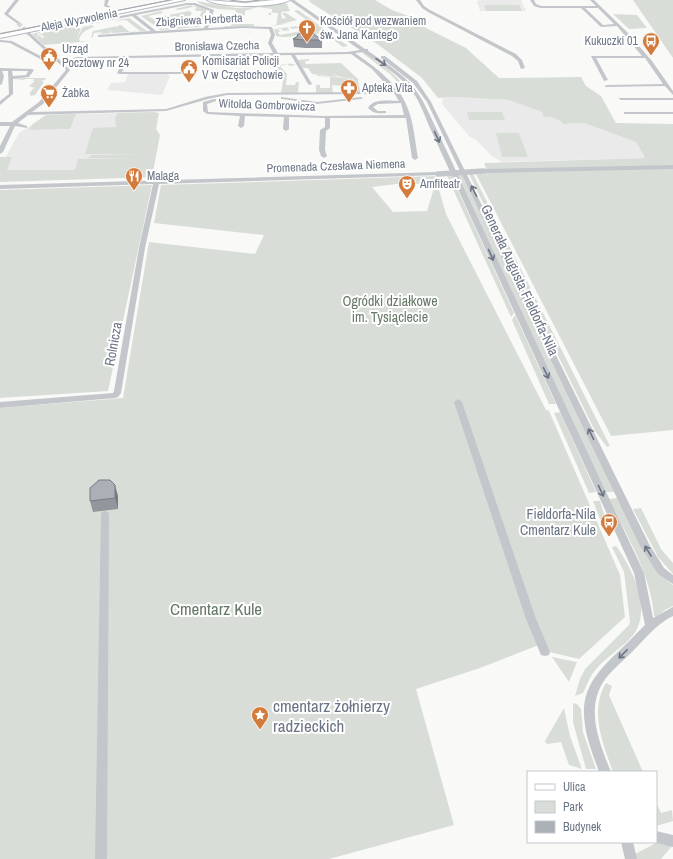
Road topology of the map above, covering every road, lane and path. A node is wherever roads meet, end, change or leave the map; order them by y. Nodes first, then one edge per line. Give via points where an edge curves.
1 (16, 0) edge
2 (107, 0) edge
3 (154, 0) edge
4 (182, 0) edge
5 (210, 0) edge
6 (287, 0) edge
7 (291, 0) edge
8 (300, 0) edge
9 (418, 0) edge
10 (532, 0) edge
11 (592, 0) edge
12 (582, 7) junction
13 (599, 7) junction
14 (110, 8) junction
15 (117, 13) junction
16 (133, 15) junction
17 (80, 20) junction
18 (18, 23) tunnel mouth
19 (618, 25) junction
20 (206, 29) junction
21 (0, 30) edge
22 (348, 32) dead end
23 (156, 33) junction
24 (28, 34) tunnel mouth
25 (0, 36) edge
26 (99, 36) dead end
27 (0, 42) edge
28 (366, 48) junction
29 (374, 50) joint
30 (351, 52) junction
31 (276, 54) junction
32 (292, 54) junction
33 (645, 57) junction
34 (127, 58) junction
35 (46, 60) dead end
36 (64, 62) dead end
37 (523, 68) dead end
38 (0, 70) edge
39 (10, 70) junction
40 (179, 73) dead end
41 (12, 78) junction
42 (606, 80) dead end
43 (310, 84) dead end
44 (0, 85) edge
45 (666, 85) junction
46 (607, 86) dead end
47 (11, 88) junction
48 (396, 93) junction
49 (673, 94) edge
50 (621, 99) dead end
51 (673, 99) edge
52 (408, 103) junction
53 (0, 104) edge
54 (626, 113) dead end
55 (673, 113) edge
56 (27, 114) junction
57 (244, 115) junction
58 (287, 116) junction
59 (406, 116) junction
60 (328, 117) junction
61 (0, 124) edge
62 (13, 124) junction
63 (241, 126) dead end
64 (25, 127) dead end
65 (286, 129) dead end
66 (0, 152) edge
67 (324, 156) dead end
68 (415, 158) dead end
69 (673, 167) edge
70 (156, 182) junction
71 (0, 187) edge
72 (458, 402) dead end
73 (0, 405) edge
74 (105, 514) dead end
75 (673, 580) edge
76 (673, 611) edge
77 (650, 626) junction
78 (545, 652) dead end
79 (605, 771) edge
80 (657, 837) edge
81 (673, 841) edge
82 (627, 843) edge
83 (101, 859) edge
84 (631, 859) edge

1 - 18 street via 6,14
2 - 14 street, Aleja Wyzwolenia via 104,5
3 - 14 main road, Aleja Wyzwolenia
4 - 15 main road, Aleja Wyzwolenia
5 - 6 main road via 245,5
7 - 28 street, Generała Augusta Fieldorfa-Nila
8 - 22 street
9 - 37 street via 429,11 514,55
10 - 12 street via 535,6 540,7
11 - 13 street
12 - 13 street
12 - 19 street via 602,26
13 - 19 street
14 - 15 main road
14 - 21 main road, Aleja Wyzwolenia
15 - 17 main road, Aleja Wyzwolenia
16 - 17 street via 90,23
16 - 20 street via 194,4 212,10
16 - 23 street
17 - 25 main road, Aleja Wyzwolenia
19 - 33 street
20 - 23 street, Zbigniewa Herberta
20 - 31 street, Zbigniewa Herberta via 271,28 273,35 270,43
23 - 26 street, Zbigniewa Herberta
24 - 56 street via 68,70 42,103
27 - 35 street via 11,42
28 - 29 street, Bronisława Czecha
28 - 30 street, Bronisława Czecha
28 -> 52 street, Generała Augusta Fieldorfa-Nila via 407,83
75 -> 29 street, Generała Augusta Fieldorfa-Nila via 662,571 645,546 429,102 415,82
30 - 32 street, Bronisława Czecha
30 - 48 street via 376,71
31 - 32 street, Bronisława Czecha
31 - 34 street, Bronisława Czecha
32 - 43 street
33 - 42 street via 593,56
33 - 45 street
34 - 36 street, Bronisława Czecha via 77,58
34 - 40 street via 119,73
38 - 39 street
38 - 44 street
39 - 41 street
39 - 41 street via 32,70 27,76
41 - 47 street
44 - 47 street
45 - 46 street
45 - 49 street
47 - 53 street via 11,94
48 - 52 street
48 - 56 street via 227,94 161,111
48 - 57 street, Witolda Gombrowicza via 317,103 284,98 219,99 205,103 207,113
50 - 51 street
52 - 52 street via 378,103 370,108 380,112 401,112
52 - 59 street
52 -> 77 street, Generała Augusta Fieldorfa-Nila via 433,128 639,574
54 - 55 street
56 - 62 street
57 - 58 street, Witolda Gombrowicza
57 - 63 street
58 - 60 street, Witolda Gombrowicza
58 - 65 street
59 - 60 street, Witolda Gombrowicza
59 - 68 street
60 - 67 street via 327,128 323,130
61 - 62 street
62 - 64 street
62 - 66 street
69 - 70 street, Promenada Czesława Niemena, bridge
70 - 71 street, Promenada Czesława Niemena
70 - 73 street, Rolnicza via 118,391 115,395
72 - 78 street via 530,619
74 - 83 street
76 - 77 street via 656,619
77 -> 79 street via 599,679 591,698 588,716
80 - 81 street
82 - 84 street

